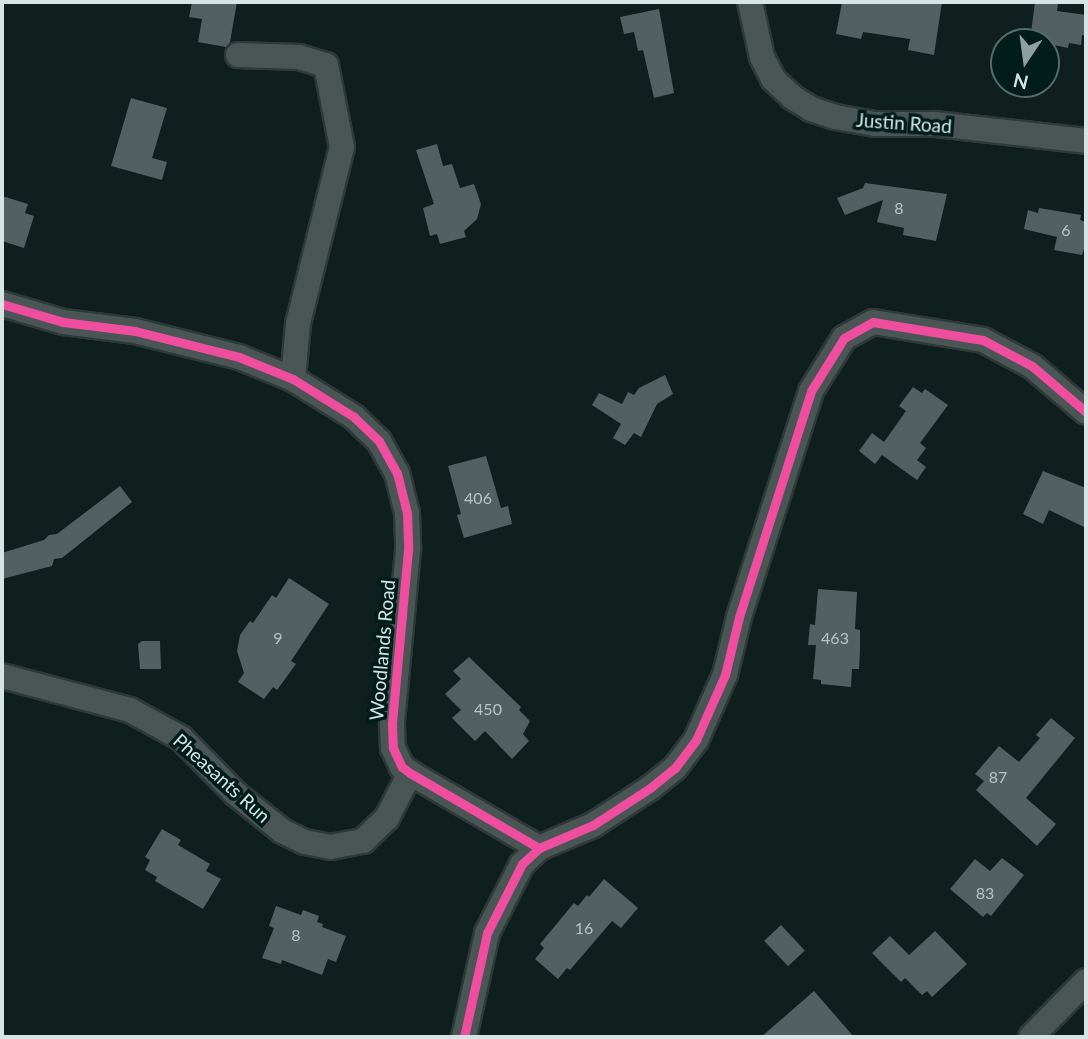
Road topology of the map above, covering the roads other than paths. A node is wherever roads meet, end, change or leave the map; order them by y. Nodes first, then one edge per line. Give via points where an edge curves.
1 (750, 2) edge
2 (237, 55) dead end
3 (1086, 141) edge
4 (2, 304) edge
5 (293, 379) junction
6 (1086, 412) edge
7 (2, 676) edge
8 (410, 773) junction
9 (539, 848) junction
10 (1086, 981) edge
11 (464, 1037) edge
12 (1031, 1037) edge

1 - 3 street, Justin Road via 762,57 773,79 811,109 875,124 935,124
2 - 5 street via 299,57 326,65 342,148 298,324
4 - 5 street, Woodlands Road via 239,357
5 - 8 street, Woodlands Road via 354,416 379,441 397,473 407,513 408,550 393,748
6 - 9 street via 1032,366 984,340 873,322 844,338 811,391 725,675 696,740 675,768 650,788 593,825
7 - 8 street, Pheasants Run via 130,710 181,738 236,794 282,831 305,842 331,847 363,841 387,818
8 - 9 street, Woodlands Road
9 - 11 street via 522,864 487,933
10 - 12 street

